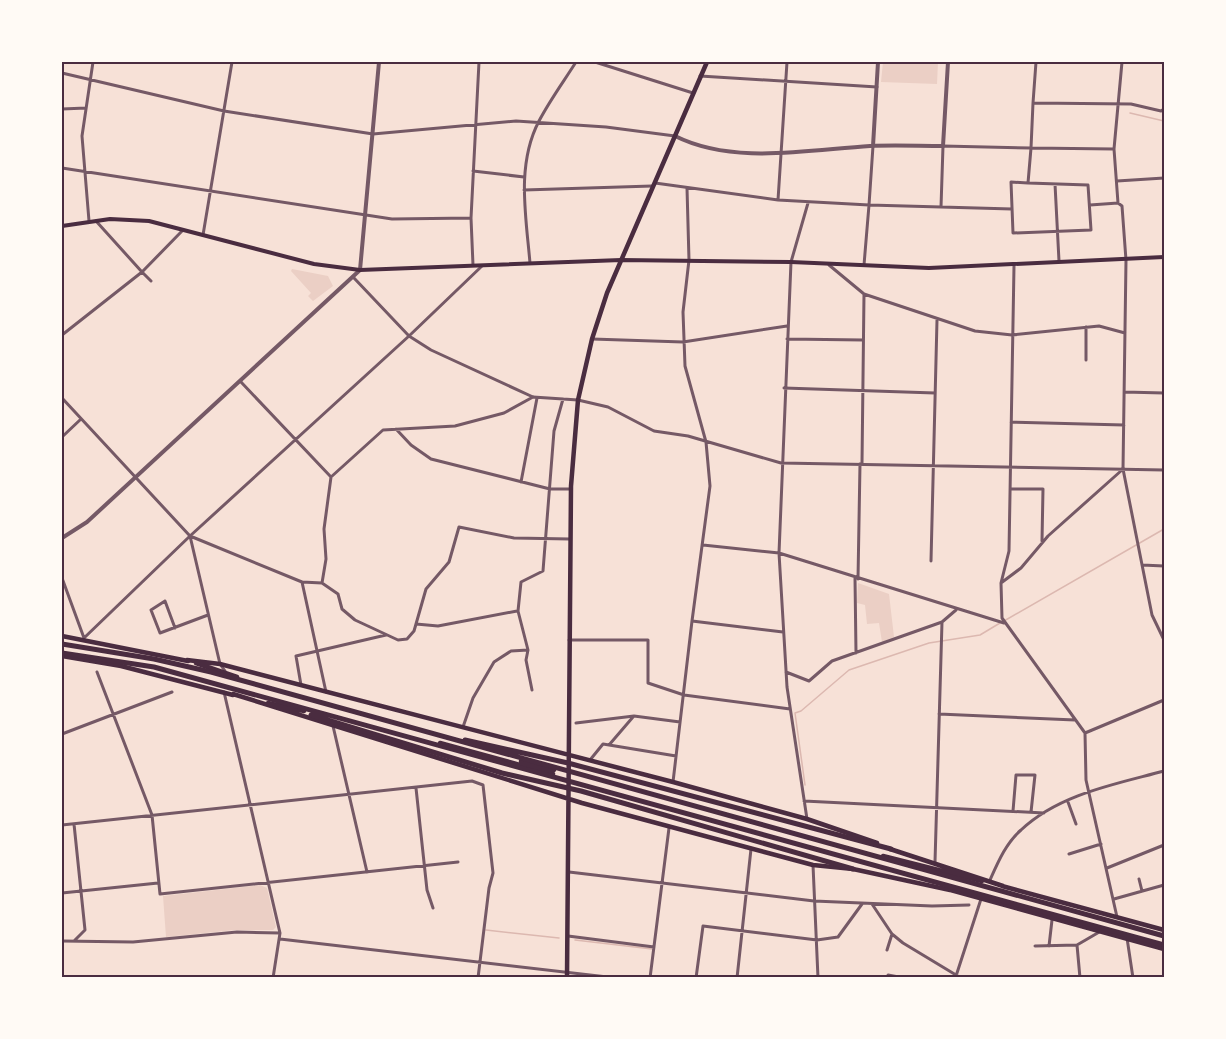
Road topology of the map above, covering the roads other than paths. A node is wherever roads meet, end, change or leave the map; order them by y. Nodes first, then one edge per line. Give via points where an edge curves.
1 (93, 62) edge
2 (232, 62) edge
3 (379, 62) edge
4 (479, 62) edge
5 (576, 62) edge
6 (595, 62) edge
7 (707, 62) edge
8 (787, 62) edge
9 (879, 62) edge
10 (948, 62) edge
11 (1036, 62) edge
12 (1122, 62) edge
13 (62, 73) edge
14 (700, 76) junction
15 (90, 80) junction
16 (786, 83) junction
17 (877, 87) junction
18 (693, 93) junction
19 (1033, 103) junction
20 (1119, 104) junction
21 (86, 108) junction
22 (62, 109) edge
23 (1164, 109) edge
24 (224, 111) junction
25 (538, 122) junction
26 (474, 126) junction
27 (373, 134) junction
28 (675, 136) junction
29 (873, 146) junction
30 (943, 146) junction
31 (1031, 148) junction
32 (1114, 149) junction
33 (781, 152) junction
34 (62, 168) edge
35 (83, 171) junction
36 (472, 171) junction
37 (524, 177) junction
38 (1164, 178) edge
39 (1117, 181) junction
40 (1028, 183) junction
41 (1054, 183) junction
42 (652, 184) junction
43 (687, 188) junction
44 (524, 190) junction
45 (212, 191) junction
46 (778, 200) junction
47 (808, 203) junction
48 (1118, 203) junction
49 (869, 205) junction
50 (1090, 205) junction
51 (940, 207) junction
52 (1012, 209) junction
53 (365, 216) junction
54 (471, 218) junction
55 (96, 220) junction
56 (89, 221) junction
57 (62, 226) edge
58 (183, 230) junction
59 (1057, 232) junction
60 (203, 235) junction
61 (1164, 257) edge
62 (621, 260) junction
63 (689, 260) junction
64 (1126, 260) junction
65 (791, 262) junction
66 (530, 263) junction
67 (1059, 263) junction
68 (472, 265) junction
69 (483, 265) junction
70 (829, 265) junction
71 (1014, 266) junction
72 (864, 267) junction
73 (360, 270) junction
74 (142, 272) junction
75 (354, 278) junction
76 (151, 281) dead end
77 (864, 294) junction
78 (937, 320) junction
79 (788, 326) junction
80 (1086, 327) junction
81 (1125, 333) junction
82 (62, 335) edge
83 (1012, 335) junction
84 (409, 336) junction
85 (592, 339) junction
86 (787, 339) junction
87 (864, 339) junction
88 (683, 342) junction
89 (1086, 360) dead end
90 (241, 382) junction
91 (784, 388) junction
92 (863, 391) junction
93 (935, 393) junction
94 (1124, 393) junction
95 (1164, 393) edge
96 (535, 397) junction
97 (62, 398) edge
98 (562, 399) junction
99 (578, 400) junction
100 (81, 419) junction
101 (1011, 422) junction
102 (1124, 425) junction
103 (396, 429) junction
104 (62, 437) edge
105 (296, 440) junction
106 (706, 442) junction
107 (781, 463) junction
108 (861, 464) junction
109 (933, 467) junction
110 (1010, 468) junction
111 (1123, 469) junction
112 (1164, 470) edge
113 (331, 477) junction
114 (136, 478) junction
115 (521, 482) junction
116 (550, 489) junction
117 (571, 489) junction
118 (1010, 489) junction
119 (190, 536) junction
120 (62, 538) edge
121 (546, 539) junction
122 (570, 539) junction
123 (1042, 543) junction
124 (703, 545) junction
125 (779, 553) junction
126 (931, 561) dead end
127 (1142, 565) junction
128 (1164, 566) edge
129 (62, 578) edge
130 (857, 579) junction
131 (302, 582) junction
132 (322, 583) junction
133 (1001, 583) junction
134 (956, 610) junction
135 (518, 611) junction
136 (208, 615) junction
137 (692, 621) junction
138 (942, 622) junction
139 (416, 624) junction
140 (1006, 624) junction
141 (175, 627) junction
142 (783, 632) junction
143 (387, 635) junction
144 (62, 636) edge
145 (84, 639) junction
146 (569, 640) junction
147 (1164, 640) edge
148 (62, 644) edge
149 (528, 650) junction
150 (318, 651) junction
151 (856, 653) junction
152 (62, 654) edge
153 (187, 660) junction
154 (220, 664) junction
155 (97, 672) dead end
156 (786, 672) junction
157 (225, 673) junction
158 (301, 687) junction
159 (532, 690) dead end
160 (172, 692) dead end
161 (224, 692) junction
162 (232, 694) junction
163 (327, 694) junction
164 (684, 695) junction
165 (1164, 700) edge
166 (276, 702) junction
167 (790, 709) junction
168 (939, 714) junction
169 (114, 715) junction
170 (634, 716) junction
171 (1076, 720) junction
172 (680, 722) junction
173 (576, 723) dead end
174 (333, 726) junction
175 (463, 729) junction
176 (1085, 733) junction
177 (62, 734) edge
178 (450, 739) junction
179 (609, 745) junction
180 (569, 756) junction
181 (676, 756) junction
182 (589, 761) junction
183 (1164, 771) edge
184 (673, 782) junction
185 (416, 788) junction
186 (1089, 792) junction
187 (350, 795) junction
188 (569, 800) junction
189 (804, 801) junction
190 (1068, 802) junction
191 (252, 806) junction
192 (937, 808) junction
193 (1013, 811) junction
194 (1031, 812) junction
195 (1044, 813) junction
196 (152, 815) junction
197 (807, 819) junction
198 (74, 824) junction
199 (1076, 824) dead end
200 (62, 825) edge
201 (670, 827) junction
202 (1101, 844) junction
203 (1164, 845) edge
204 (751, 849) junction
205 (891, 849) junction
206 (1069, 854) dead end
207 (458, 862) dead end
208 (935, 862) junction
209 (813, 865) junction
210 (424, 866) junction
211 (1107, 868) junction
212 (853, 870) junction
213 (367, 872) junction
214 (568, 872) junction
215 (1139, 879) dead end
216 (990, 880) junction
217 (159, 882) junction
218 (270, 883) junction
219 (662, 884) junction
220 (1164, 885) edge
221 (1003, 886) junction
222 (950, 890) junction
223 (82, 891) junction
224 (1142, 891) junction
225 (62, 892) edge
226 (746, 894) junction
227 (981, 899) junction
228 (1114, 899) junction
229 (814, 901) junction
230 (862, 903) junction
231 (872, 904) junction
232 (969, 905) dead end
233 (433, 908) dead end
234 (1117, 917) junction
235 (1052, 920) junction
236 (742, 930) junction
237 (1164, 930) edge
238 (1101, 932) junction
239 (279, 933) junction
240 (892, 934) junction
241 (568, 936) junction
242 (1164, 936) edge
243 (280, 939) junction
244 (1127, 939) junction
245 (817, 940) junction
246 (62, 941) edge
247 (74, 941) junction
248 (1077, 945) junction
249 (1035, 946) dead end
250 (1049, 946) junction
251 (654, 947) junction
252 (1164, 947) edge
253 (887, 950) dead end
254 (480, 962) junction
255 (957, 973) junction
256 (567, 975) edge
257 (273, 978) edge
258 (478, 978) edge
259 (616, 978) edge
260 (650, 978) edge
261 (696, 978) edge
262 (737, 978) edge
263 (818, 978) edge
264 (888, 978) edge
265 (904, 978) edge
266 (960, 978) edge
267 (1080, 978) edge
268 (1133, 978) edge

1 - 15 street
2 - 24 street
3 - 27 street
4 - 26 street
5 - 25 street
6 - 18 street
7 - 14 highway
8 - 16 street
9 - 17 street
10 - 30 street
11 - 19 street
12 - 20 street
13 - 15 street
14 - 16 street
14 - 18 highway
15 - 21 street
15 - 24 street
16 - 17 street
16 - 33 street
17 - 29 street
18 - 28 highway
19 - 20 street
19 - 31 street
20 - 23 street
20 - 32 street
21 - 22 street
21 - 35 street
24 - 27 street
24 - 45 street
25 - 26 street
25 - 28 street
25 - 37 street
26 - 27 street
26 - 36 street
27 - 53 street
28 - 33 street via 721,150
28 - 42 highway
29 - 30 street
29 - 33 street
29 - 49 street
30 - 31 street
30 - 51 street
31 - 32 street
31 - 40 street
32 - 39 street
33 - 46 street
34 - 35 street
35 - 45 street
35 - 56 street
36 - 37 street
36 - 54 street
37 - 44 street
38 - 39 street
39 - 48 street
40 - 41 street
40 - 52 street via 1011,182
41 - 50 street via 1088,185
41 - 59 street
42 - 43 street
42 - 44 street
42 - 62 highway
43 - 46 street
43 - 63 street
44 - 66 street
45 - 53 street
45 - 60 street
46 - 47 street
47 - 49 street
47 - 65 street
48 - 50 street
48 - 64 street via 1122,206
49 - 51 street
49 - 72 street
50 - 59 street via 1091,230
51 - 52 street
52 - 59 street via 1013,233
53 - 54 street
53 - 73 street
54 - 68 street
55 - 56 main road
55 - 58 main road via 149,221
55 - 74 street
56 - 57 main road
58 - 60 main road
58 - 74 street
59 - 67 street
60 - 73 main road via 314,264
61 - 64 main road
62 - 63 main road
62 - 66 main road
62 - 85 highway
63 - 65 main road
63 - 88 street
64 - 67 main road
64 - 81 street
65 - 70 main road
65 - 79 street
66 - 69 main road
67 - 71 main road
68 - 69 main road
68 - 73 main road
69 - 84 street
70 - 72 main road
70 - 77 street
71 - 72 main road
71 - 83 street
73 - 75 street
74 - 76 street
74 - 82 street
75 - 84 street
75 - 90 street
77 - 78 street
77 - 87 street
78 - 83 street via 975,331
78 - 93 street
79 - 86 street
79 - 88 street
80 - 81 street
80 - 83 street
80 - 89 street
81 - 94 street
83 - 101 street
84 - 96 street via 431,350
84 - 105 street
85 - 88 street
85 - 99 highway
86 - 87 street
86 - 91 street
87 - 92 street
88 - 106 street via 685,366
90 - 105 street
90 - 114 street
91 - 92 street
91 - 107 street
92 - 93 street
92 - 108 street
93 - 109 street
94 - 95 street
94 - 102 street
96 - 98 street
96 - 103 street via 504,413 455,426
96 - 115 street
97 - 100 street
98 - 99 street
98 - 116 street via 554,431
99 - 106 street via 608,407 654,431
99 - 117 highway
100 - 104 street
100 - 114 street
101 - 102 street
101 - 110 street
102 - 111 street
103 - 113 street via 383,430
103 - 115 street via 431,459
105 - 113 street
105 - 119 street
106 - 107 street
106 - 124 street via 710,486
107 - 108 street
107 - 125 street
108 - 109 street
108 - 130 street
109 - 110 street
109 - 126 street
110 - 111 street
110 - 118 street
111 - 112 street
111 - 123 street
111 - 127 street
113 - 132 street
114 - 119 street
114 - 120 street via 79,529
115 - 116 street
116 - 117 street
116 - 121 street
117 - 122 highway
118 - 123 street via 1043,489
118 - 133 street via 1009,551
119 - 131 street
119 - 136 street
119 - 145 street
121 - 122 street
121 - 135 street via 543,571 521,582
121 - 139 street via 514,538 459,527 449,562 426,589
122 - 146 highway
123 - 133 street via 1021,568
124 - 125 street
124 - 137 street
125 - 130 street
125 - 142 street
127 - 128 street
127 - 147 street via 1152,615
129 - 145 street
130 - 134 street
130 - 151 street
131 - 132 street
131 - 150 street
132 - 143 street via 338,594 342,609 355,620
133 - 140 street via 1002,618
134 - 138 street
134 - 140 street
135 - 139 street via 438,626
135 - 149 street
136 - 141 street
136 - 154 street
137 - 142 street
137 - 164 street
138 - 151 street
138 - 168 street
139 - 143 street via 406,639
140 - 171 street
141 - 141 street via 160,633 152,610 165,601
142 - 156 street
143 - 150 street
144 - 145 highway
145 - 153 highway
146 - 164 street via 648,640 647,682
146 - 180 highway
148 - 178 highway via 211,672
149 - 159 street
149 - 175 street via 511,651 494,662 473,698
150 - 158 street via 296,656
150 - 163 street
151 - 156 street via 832,661 809,681
152 - 161 highway
152 - 166 highway via 154,667
153 - 154 highway
153 - 157 highway
154 - 157 street
154 - 158 highway
155 - 169 street
156 - 167 street
157 - 162 highway via 554,772
158 - 163 highway
160 - 169 street
161 - 162 highway
161 - 191 street
162 - 174 highway
163 - 175 highway
164 - 167 street
164 - 172 street
165 - 176 street
166 - 212 highway via 502,773 581,791
166 - 252 highway
167 - 189 street
168 - 171 street
168 - 192 street
169 - 177 street
169 - 196 street
170 - 172 street
170 - 173 street
170 - 179 street
171 - 176 street
172 - 181 street
174 - 187 street
174 - 188 highway
175 - 180 highway
176 - 186 street
178 - 205 highway via 568,763
178 - 242 highway
179 - 181 street
179 - 182 street via 603,744
180 - 182 highway
180 - 188 highway
181 - 184 street
182 - 184 highway
183 - 186 street
184 - 197 highway
185 - 187 street
185 - 210 street
185 - 254 street via 472,781 483,785 493,873
186 - 190 street
186 - 202 street
187 - 191 street
187 - 213 street
188 - 201 highway
188 - 214 highway
189 - 192 street
189 - 197 street
190 - 195 street
190 - 199 street
191 - 196 street
191 - 218 street
192 - 193 street
192 - 208 street
193 - 194 street
193 - 194 street via 1016,775 1035,775
194 - 195 street
195 - 216 street via 1003,851
196 - 198 street
196 - 217 street
197 - 205 highway
198 - 200 street
198 - 223 street
201 - 204 highway
201 - 219 street
202 - 206 street
202 - 211 street
203 - 211 street
204 - 209 highway
204 - 226 street
205 - 208 highway
207 - 210 street
208 - 216 highway
209 - 212 highway
209 - 229 street
210 - 213 street
210 - 233 street
211 - 228 street
212 - 222 highway
213 - 218 street
214 - 219 street
214 - 241 highway
215 - 224 street
216 - 221 highway
217 - 218 street via 160,894
217 - 223 street
218 - 239 street
219 - 226 street
219 - 251 street
220 - 224 street
221 - 222 highway via 589,782
221 - 234 highway
222 - 227 highway
223 - 225 street
223 - 247 street via 86,930
224 - 228 street
226 - 229 street
226 - 236 street
227 - 235 highway
227 - 255 street
228 - 234 street
229 - 230 street
229 - 245 street
230 - 231 street
230 - 245 street via 838,938
231 - 232 street
231 - 240 street
234 - 237 highway
235 - 238 highway
235 - 250 street
236 - 245 street
236 - 261 street via 703,926
236 - 262 street
238 - 244 highway
238 - 248 street
239 - 243 street
239 - 247 street via 237,932 133,942
240 - 253 street
240 - 255 street
241 - 251 street
241 - 256 highway
243 - 254 street
243 - 257 street
244 - 252 highway
244 - 268 street
245 - 263 street
246 - 247 street
248 - 250 street
248 - 267 street
249 - 250 street
251 - 260 street
254 - 256 street
254 - 258 street
255 - 266 street
256 - 259 street
264 - 265 street

